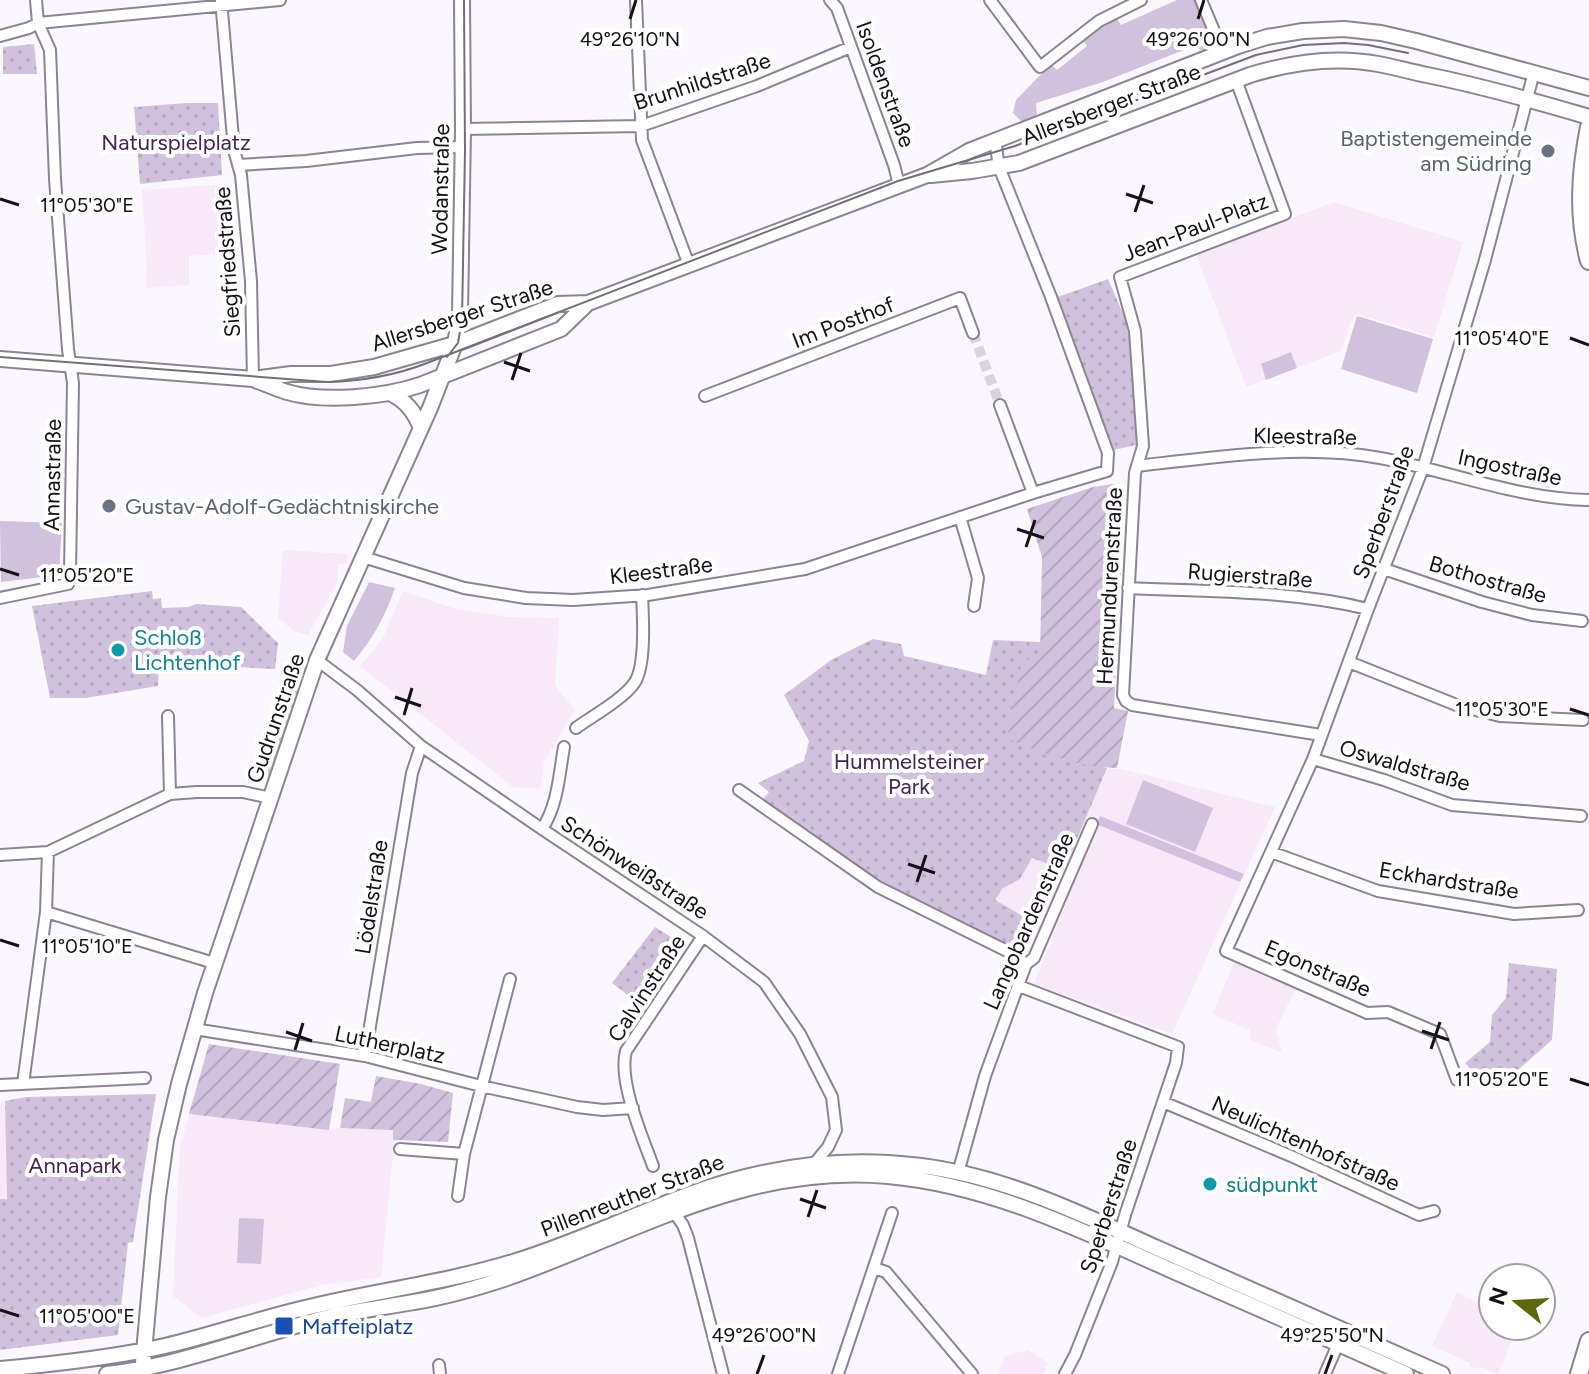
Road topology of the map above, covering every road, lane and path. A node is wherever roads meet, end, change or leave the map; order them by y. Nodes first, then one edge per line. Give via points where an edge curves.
1 (36, 0) edge
2 (280, 0) edge
3 (462, 0) edge
4 (636, 0) edge
5 (830, 0) edge
6 (990, 0) edge
7 (1141, 0) edge
8 (1201, 0) edge
9 (221, 3) edge
10 (38, 23) junction
11 (0, 36) edge
12 (851, 47) junction
13 (1446, 49) junction
14 (1223, 52) junction
15 (1534, 72) junction
16 (1438, 77) junction
17 (1236, 80) junction
18 (1589, 88) edge
19 (1527, 99) junction
20 (1589, 117) edge
21 (641, 126) junction
22 (1589, 127) edge
23 (463, 129) junction
24 (995, 140) junction
25 (463, 147) junction
26 (238, 165) junction
27 (999, 167) junction
28 (927, 175) junction
29 (899, 185) junction
30 (1589, 256) edge
31 (689, 265) junction
32 (588, 303) junction
33 (973, 333) tunnel mouth
34 (455, 344) junction
35 (0, 359) edge
36 (71, 365) junction
37 (442, 376) junction
38 (253, 379) junction
39 (390, 393) junction
40 (705, 396) dead end
41 (1000, 405) tunnel mouth
42 (421, 428) junction
43 (1137, 466) junction
44 (1423, 468) junction
45 (1033, 493) junction
46 (1589, 500) edge
47 (960, 517) junction
48 (363, 557) junction
49 (1384, 569) junction
50 (1128, 588) junction
51 (642, 595) junction
52 (0, 598) edge
53 (974, 606) dead end
54 (1368, 609) junction
55 (1582, 621) dead end
56 (317, 660) junction
57 (1349, 662) junction
58 (168, 716) dead end
59 (1583, 720) dead end
60 (576, 728) dead end
61 (1321, 735) junction
62 (421, 746) junction
63 (564, 747) dead end
64 (1313, 759) junction
65 (739, 790) dead end
66 (170, 794) junction
67 (271, 798) junction
68 (1581, 816) dead end
69 (1092, 824) dead end
70 (542, 829) junction
71 (48, 852) junction
72 (1271, 852) junction
73 (0, 855) edge
74 (1578, 910) dead end
75 (46, 912) junction
76 (703, 936) junction
77 (1226, 951) joint
78 (214, 963) junction
79 (1026, 964) junction
80 (510, 979) dead end
81 (1019, 986) junction
82 (194, 1029) junction
83 (365, 1056) junction
84 (145, 1078) dead end
85 (1457, 1080) dead end
86 (23, 1084) junction
87 (0, 1085) edge
88 (481, 1086) junction
89 (1163, 1102) junction
90 (633, 1108) junction
91 (400, 1149) dead end
92 (464, 1154) junction
93 (814, 1164) junction
94 (653, 1166) dead end
95 (958, 1173) junction
96 (458, 1196) dead end
97 (1434, 1211) dead end
98 (674, 1212) junction
99 (892, 1213) dead end
100 (1119, 1238) junction
101 (874, 1268) junction
102 (1589, 1341) edge
103 (1338, 1344) junction
104 (143, 1350) junction
105 (0, 1369) edge
106 (142, 1371) edge
107 (107, 1374) edge
108 (723, 1374) edge
109 (838, 1374) edge
110 (972, 1374) edge
111 (1065, 1374) edge
112 (1325, 1374) edge
113 (1406, 1374) edge
114 (1442, 1374) edge
115 (1579, 1374) edge

1 - 10 street, Annastraße
2 - 9 street
3 - 23 main road, Wodanstraße
4 - 21 street
5 - 12 street, Isoldenstraße
6 - 7 street via 1040,67 1099,21
8 - 14 street
9 - 10 street
9 - 26 street, Siegfriedstraße
10 - 11 street
10 - 36 street, Annastraße via 50,50
12 - 21 street, Brunhildstraße
12 - 29 street, Isoldenstraße
13 - 14 main road, Allersberger Straße via 1381,33 1329,29 1267,37
13 - 15 main road, Allersberger Straße
13 - 16 main road
14 - 24 main road, Allersberger Straße
15 - 18 main road, Allersberger Straße
15 - 19 street, Sperberstraße
16 - 17 main road, Allersberger Straße via 1372,63 1326,61 1282,66
16 - 19 main road, Allersberger Straße
17 - 27 main road, Allersberger Straße
17 - 43 street, Jean-Paul-Platz via 1285,214 1120,277 1135,331 1143,446
19 - 20 main road, Allersberger Straße
19 - 44 street, Sperberstraße
21 - 23 street, Brunhildstraße
21 - 31 street
22 - 30 main road via 1580,182
23 - 25 main road, Wodanstraße
24 - 27 street
24 - 28 main road, Allersberger Straße
25 - 26 street
25 - 34 main road, Wodanstraße
26 - 38 street, Siegfriedstraße via 251,281
27 - 28 main road, Allersberger Straße
27 - 45 street, Kleestraße via 1108,453 1107,471
28 - 29 main road, Allersberger Straße
29 - 31 main road, Allersberger Straße
31 - 32 main road, Allersberger Straße
32 - 34 main road, Allersberger Straße via 558,304
32 - 37 main road, Allersberger Straße via 561,329
33 - 40 street, Im Posthof via 960,298
34 - 37 main road, Wodanstraße
34 - 38 main road, Allersberger Straße via 364,369
35 - 36 main road, Allersberger Straße
36 - 38 main road, Allersberger Straße
36 - 52 street, Annastraße via 68,584
37 - 39 main road, Allersberger Straße
37 - 42 main road, Gudrunstraße
38 - 39 main road, Allersberger Straße via 289,393
39 - 42 main road via 407,404
41 - 45 street
42 - 48 main road, Gudrunstraße
43 - 44 street, Kleestraße via 1315,452 1379,457
43 - 50 street, Hermundurenstraße
44 - 46 street, Ingostraße via 1543,497
44 - 49 street, Sperberstraße
45 - 47 street, Kleestraße
47 - 51 street, Kleestraße via 805,569
47 - 53 street via 978,578
48 - 51 street, Kleestraße via 464,588 526,598
48 - 56 main road, Gudrunstraße
49 - 54 street, Sperberstraße
49 - 55 street, Bothostraße via 1482,602
50 - 54 street, Rugierstraße via 1338,601
50 - 61 street, Hermundurenstraße via 1126,701
51 - 60 street via 644,624 634,683
54 - 57 street, Sperberstraße
56 - 62 street, Schönweißstraße
56 - 67 main road, Gudrunstraße
57 - 59 street via 1469,709
57 - 61 street, Sperberstraße
58 - 66 street
61 - 64 street, Sperberstraße
62 - 70 street, Schönweißstraße
62 - 83 street, Lödelstraße via 412,773
63 - 70 street via 554,803
64 - 68 street, Oswaldstraße via 1452,805
64 - 72 street, Sperberstraße
65 - 79 street via 878,887
66 - 67 street via 243,792
66 - 71 street
67 - 78 main road, Gudrunstraße
69 - 79 street, Langobardenstraße via 1034,958
70 - 76 street, Schönweißstraße
71 - 73 street
71 - 75 street
72 - 74 street, Eckhardstraße via 1378,891 1514,914
72 - 77 street, Sperberstraße
75 - 78 street
75 - 86 street
76 - 90 street, Calvinstraße via 626,1051 623,1066
76 - 93 street, Schönweißstraße via 764,982 800,1034 832,1097 836,1130
77 - 85 street, Egonstraße via 1367,1013 1388,1012 1440,1034
78 - 82 main road, Gudrunstraße
79 - 81 street, Langobardenstraße
80 - 88 street
81 - 89 street, Sperberstraße via 1178,1047
81 - 95 street, Langobardenstraße via 985,1076
82 - 83 street, Lutherplatz
82 - 104 main road, Gudrunstraße via 166,1140
83 - 88 street, Lutherplatz
84 - 86 street
86 - 87 street
88 - 90 street via 577,1107
88 - 92 street
89 - 97 street, Neulichtenhofstraße via 1419,1215
89 - 100 street, Sperberstraße
90 - 94 street, Calvinstraße
91 - 92 street
92 - 96 street
93 - 95 main road, Pillenreuther Straße via 897,1163
93 - 104 main road, Pillenreuther Straße via 708,1188 484,1271 305,1308
95 - 100 main road, Pillenreuther Straße via 1030,1194
98 - 100 main road, Pillenreuther Straße via 773,1182 889,1176 974,1192
98 - 106 main road, Pillenreuther Straße via 482,1286 331,1317
98 - 108 street via 688,1238
99 - 101 street
100 - 103 main road, Pillenreuther Straße
100 - 111 street, Sperberstraße
100 - 114 main road, Pillenreuther Straße
101 - 109 street
101 - 110 street via 886,1272
102 - 115 main road
103 - 112 street
103 - 113 main road, Pillenreuther Straße
104 - 105 main road, Pillenreuther Straße
104 - 106 main road
106 - 107 main road, Pillenreuther Straße

